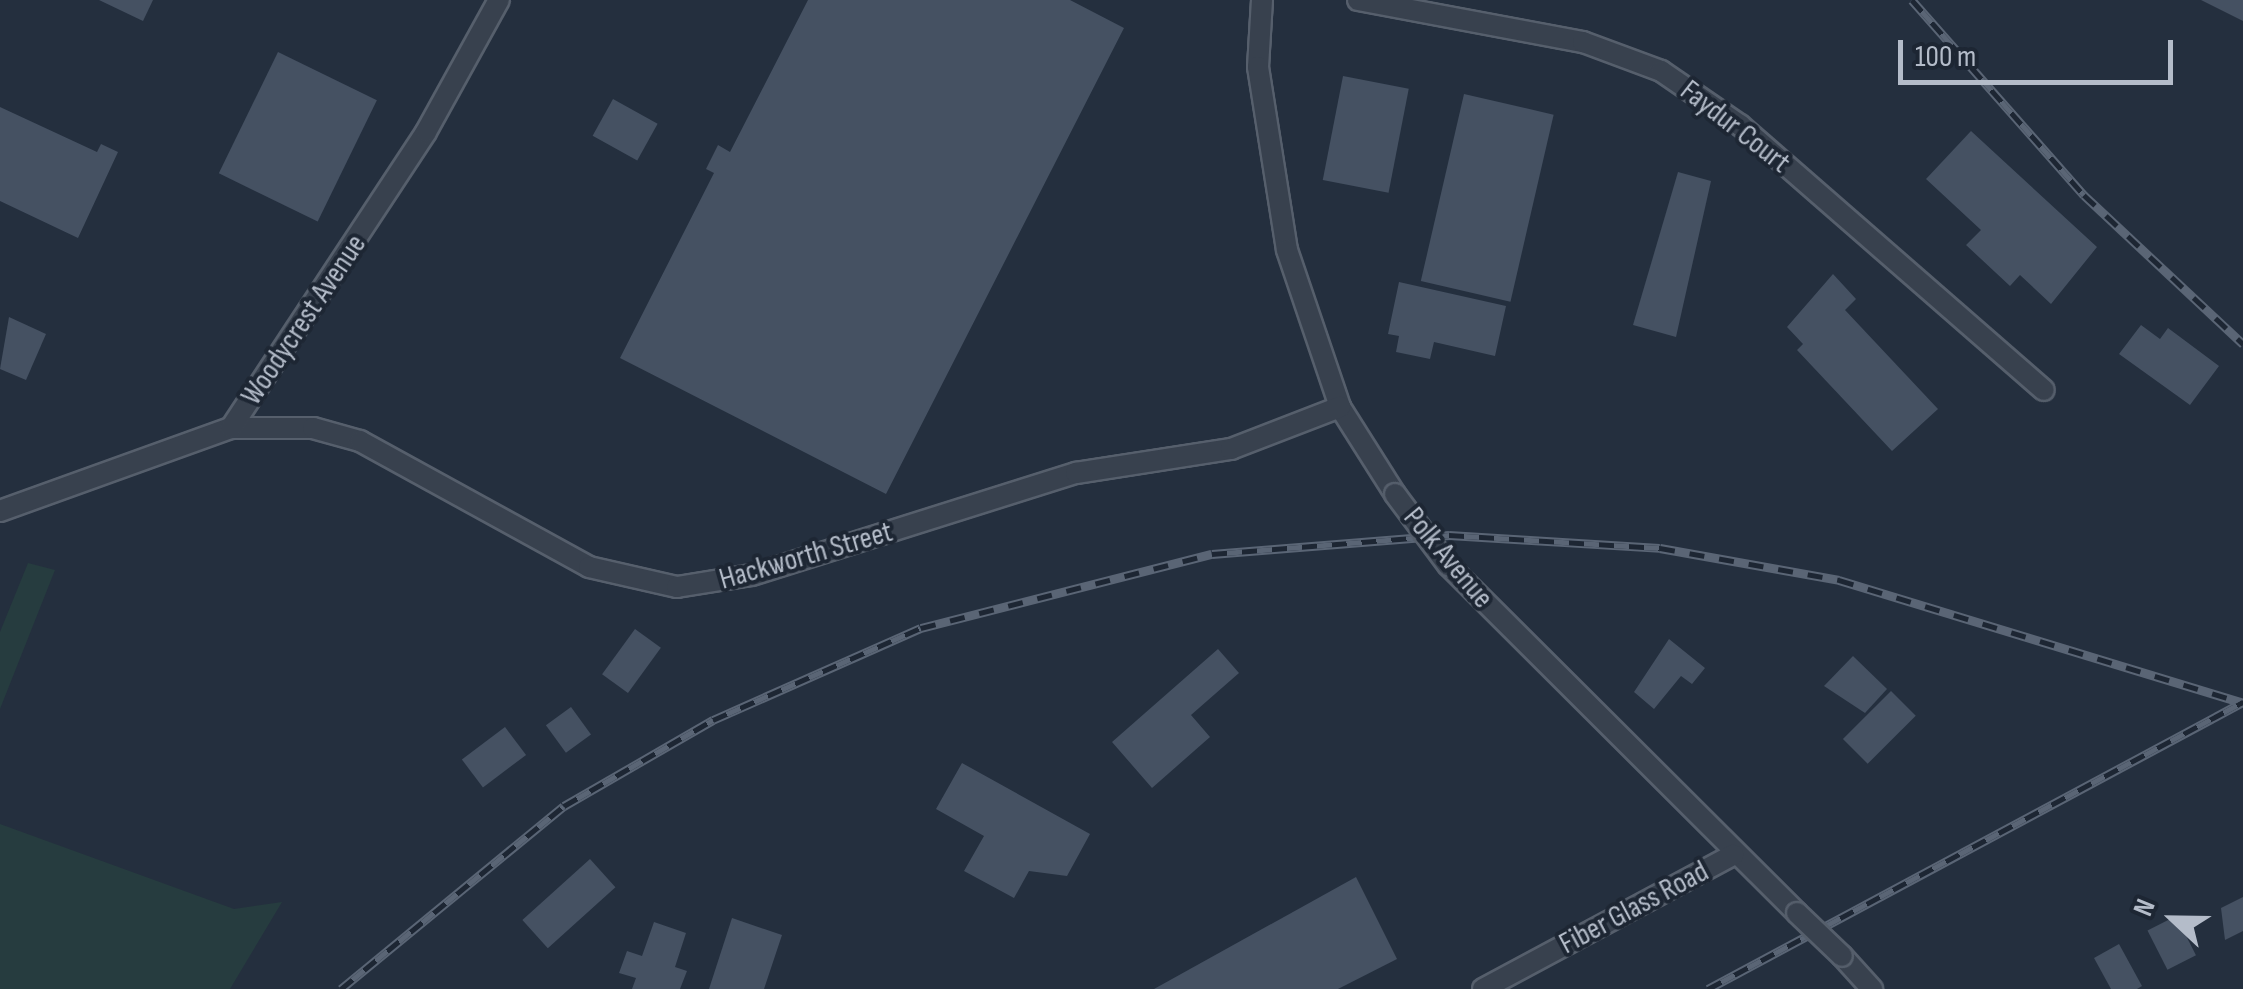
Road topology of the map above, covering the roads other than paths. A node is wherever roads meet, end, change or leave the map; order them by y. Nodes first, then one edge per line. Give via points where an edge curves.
1 (499, 0) edge
2 (1262, 0) edge
3 (1358, 0) edge
4 (2044, 390) dead end
5 (1340, 406) junction
6 (231, 428) junction
7 (0, 511) edge
8 (1733, 854) junction
9 (1483, 989) edge
10 (1872, 989) edge

1 - 6 street, Woodycrest Avenue via 426,132
2 - 5 street, Polk Avenue via 1267,148 1315,352
3 - 4 street, Faydur Court via 1584,42 1661,71 1740,125
5 - 6 street, Hackworth Street via 1231,449 1076,473 752,575 677,588 589,567 360,441 301,427
5 - 8 street, Polk Avenue, bridge via 1448,565
6 - 7 street, Woodycrest Avenue
8 - 9 street, Fiber Glass Road
8 - 10 street, Polk Avenue, bridge

